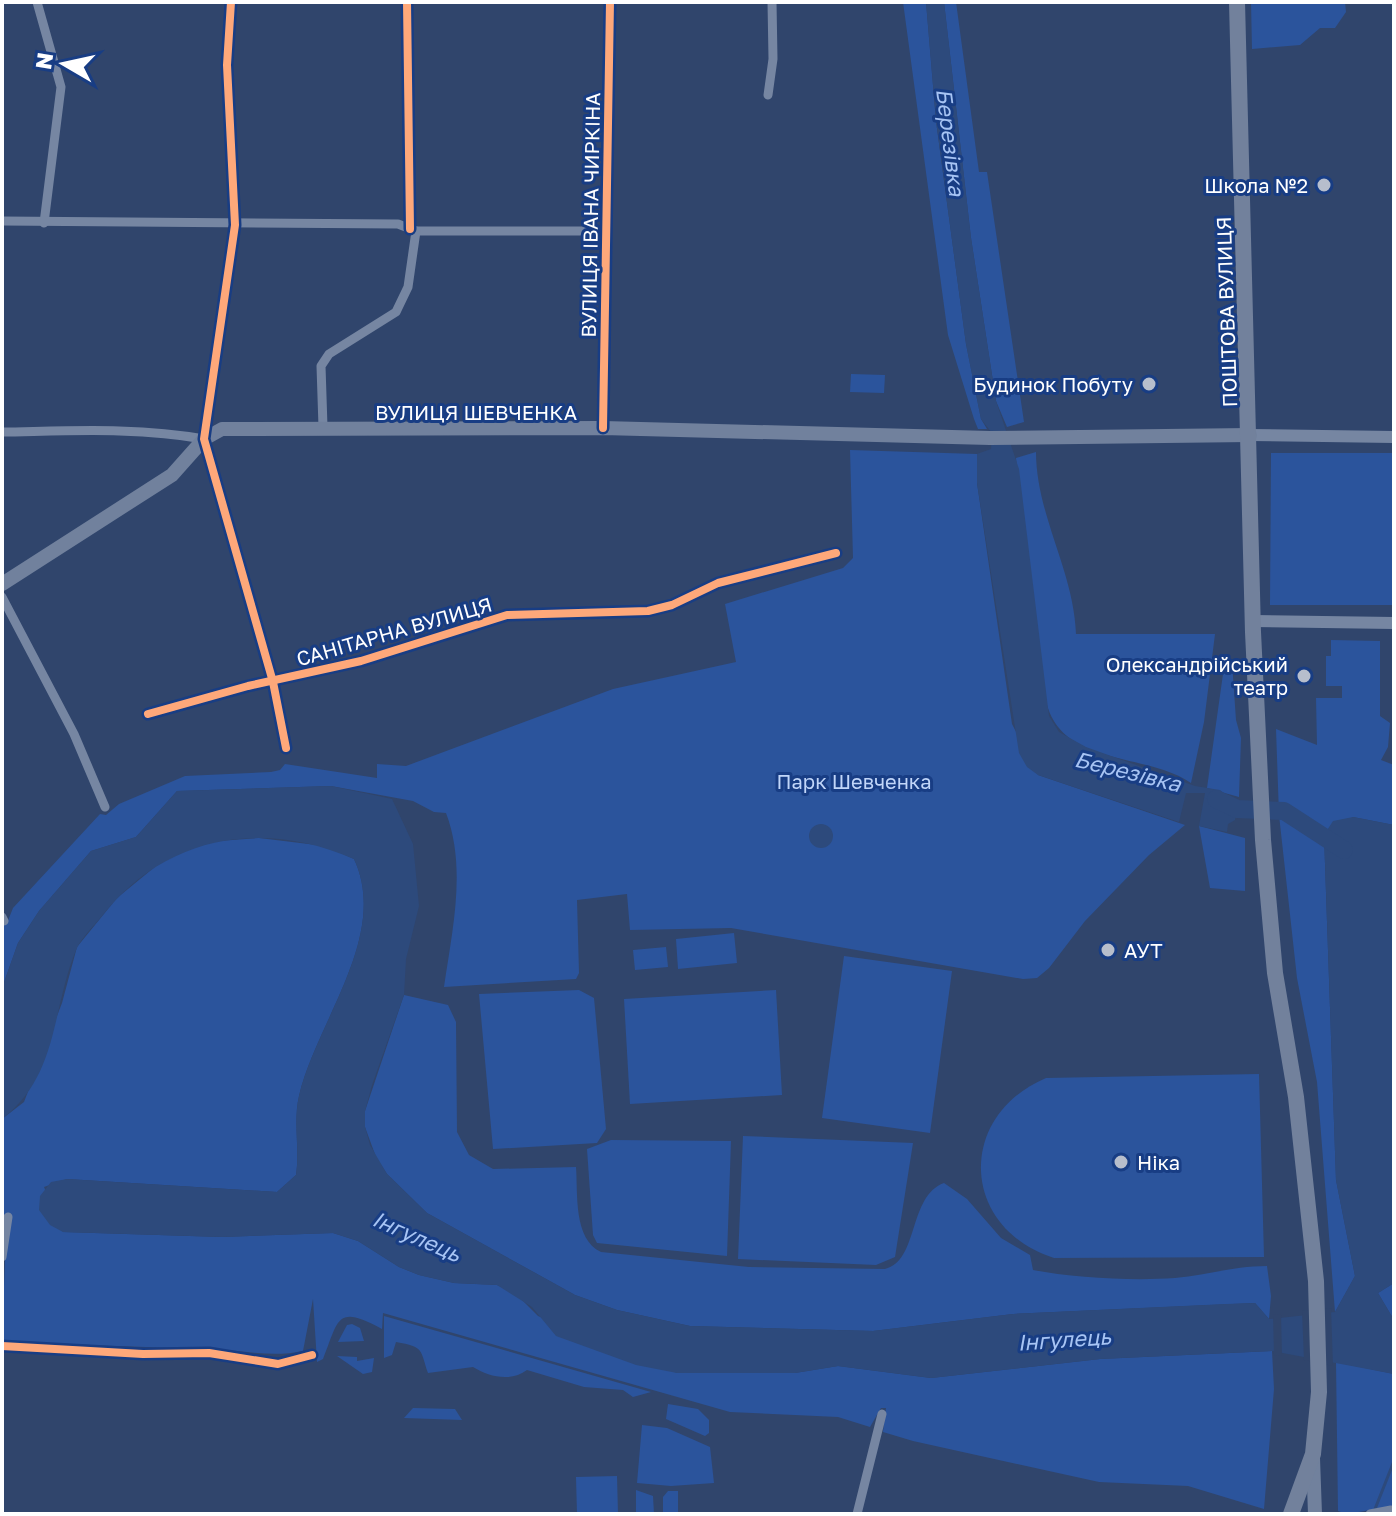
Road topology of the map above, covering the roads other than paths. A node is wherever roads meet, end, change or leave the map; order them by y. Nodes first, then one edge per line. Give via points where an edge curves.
1 (37, 2) edge
2 (231, 2) edge
3 (407, 2) edge
4 (610, 2) edge
5 (772, 2) edge
6 (1237, 2) edge
7 (768, 95) dead end
8 (2, 221) edge
9 (44, 223) junction
10 (235, 225) junction
11 (413, 230) junction
12 (606, 231) junction
13 (323, 427) junction
14 (603, 428) junction
15 (2, 432) edge
16 (1250, 435) junction
17 (1394, 437) edge
18 (204, 439) junction
19 (836, 553) dead end
20 (2, 584) edge
21 (2, 597) edge
22 (1253, 621) junction
23 (1394, 623) edge
24 (273, 682) junction
25 (148, 714) dead end
26 (286, 748) dead end
27 (105, 807) dead end
28 (8, 1217) dead end
29 (2, 1257) edge
30 (2, 1346) edge
31 (312, 1355) dead end
32 (882, 1414) dead end
33 (1313, 1454) junction
34 (1394, 1513) edge
35 (857, 1514) edge
36 (1291, 1514) edge
37 (1315, 1514) edge
38 (1370, 1514) edge

1 - 9 street via 61,87
2 - 10 street via 227,65
3 - 11 street
4 - 12 street, ВУЛИЦЯ ІВАНА ЧИРКІНА
5 - 7 street
6 - 16 highway, ПОШТОВА ВУЛИЦЯ
8 - 9 street
9 - 10 street
10 - 11 street via 398,224
10 - 18 street
11 - 12 street
11 - 13 street via 408,287 396,312 329,354 321,366
12 - 14 street, ВУЛИЦЯ ІВАНА ЧИРКІНА
13 - 14 main road, ВУЛИЦЯ ШЕВЧЕНКА
13 - 18 main road, ВУЛИЦЯ ШЕВЧЕНКА via 222,429
14 - 16 main road, ВУЛИЦЯ ШЕВЧЕНКА via 990,438
15 - 18 street, ВУЛИЦЯ ШЕВЧЕНКА via 101,431
16 - 17 street, ВУЛИЦЯ ШЕВЧЕНКА
16 - 22 highway, ПОШТОВА ВУЛИЦЯ
18 - 20 main road via 172,475
18 - 24 street
19 - 24 street, САНІТАРНА ВУЛИЦЯ via 718,583 648,611 507,615 361,661
21 - 27 street via 74,734
22 - 23 street
22 - 33 highway, ПОШТОВА ВУЛИЦЯ via 1275,973 1296,1097 1316,1281 1319,1392
24 - 25 street, САНІТАРНА ВУЛИЦЯ
24 - 26 street
28 - 29 street
30 - 31 street via 209,1353 278,1364
32 - 35 street
33 - 36 highway, ПОШТОВА ВУЛИЦЯ
33 - 37 main road
34 - 38 street

